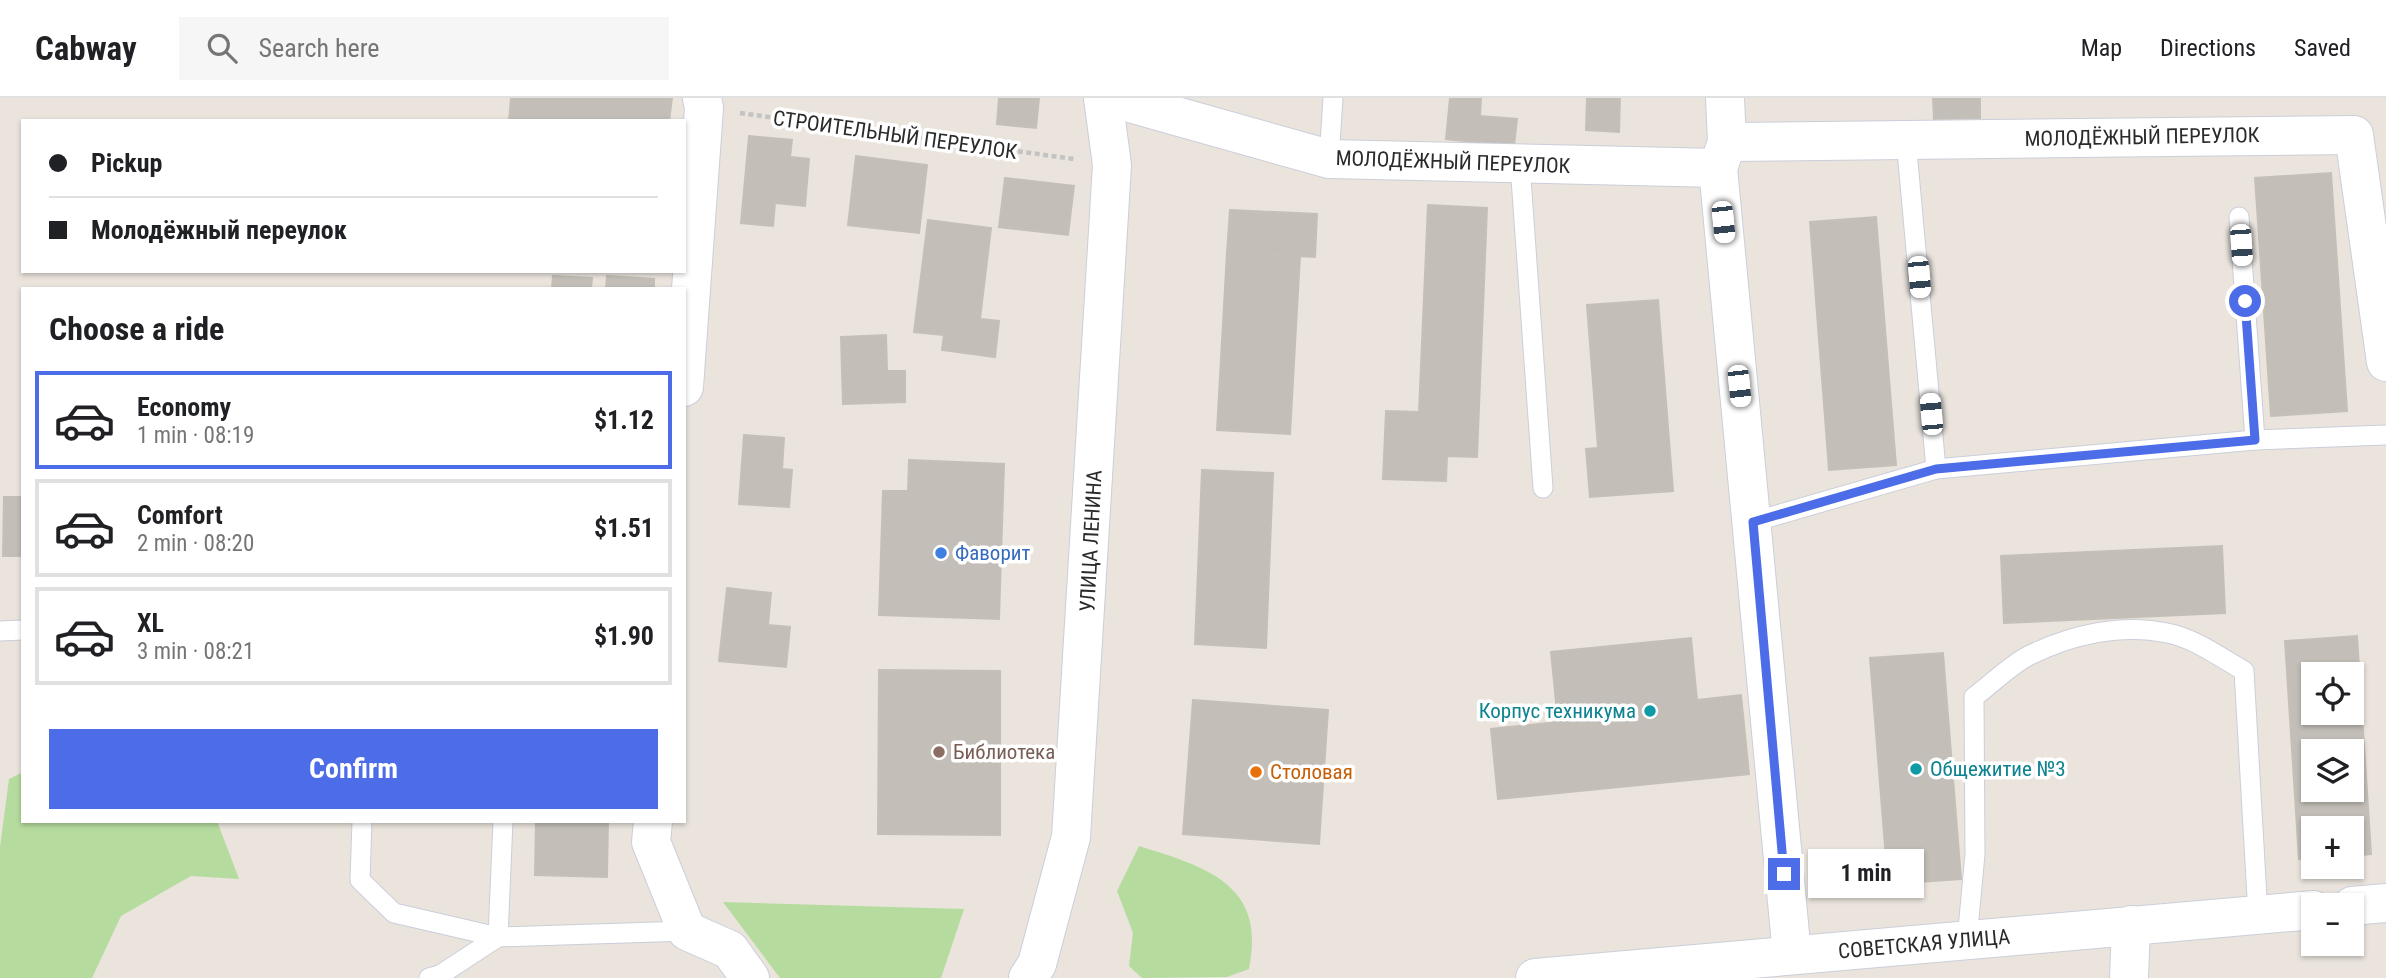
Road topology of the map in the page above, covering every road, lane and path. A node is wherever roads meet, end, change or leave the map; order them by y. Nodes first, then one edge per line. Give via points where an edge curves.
1 (1103, 98) edge
2 (1112, 98) edge
3 (1333, 98) edge
4 (1725, 98) edge
5 (703, 103) edge
6 (1906, 140) junction
7 (1723, 155) junction
8 (1329, 159) junction
9 (1520, 164) junction
10 (1112, 165) junction
11 (2239, 217) dead end
12 (686, 357) edge
13 (2386, 362) edge
14 (2386, 435) edge
15 (2255, 440) junction
16 (1936, 469) junction
17 (1543, 488) dead end
18 (1753, 522) junction
19 (21, 630) edge
20 (0, 631) edge
21 (362, 823) edge
22 (503, 823) edge
23 (653, 823) edge
24 (2386, 903) edge
25 (2364, 905) edge
26 (2301, 911) edge
27 (2258, 915) junction
28 (2131, 925) junction
29 (687, 931) junction
30 (498, 937) junction
31 (1967, 940) junction
32 (1792, 955) junction
33 (429, 978) edge
34 (750, 978) edge
35 (1028, 978) edge
36 (1535, 978) edge
37 (2129, 978) edge

1 - 10 street, УЛИЦА ЛЕНИНА
2 - 8 street, МОЛОДЁЖНЫЙ ПЕРЕУЛОК
3 - 8 lane
4 - 7 street
5 - 10 path, СТРОИТЕЛЬНЫЙ ПЕРЕУЛОК
5 - 12 street
6 - 7 street, МОЛОДЁЖНЫЙ ПЕРЕУЛОК
6 - 13 street, МОЛОДЁЖНЫЙ ПЕРЕУЛОК via 2354,135
6 - 16 lane
7 - 9 street, МОЛОДЁЖНЫЙ ПЕРЕУЛОК
7 - 18 street
8 - 9 street, МОЛОДЁЖНЫЙ ПЕРЕУЛОК
9 - 17 lane
10 - 35 street, УЛИЦА ЛЕНИНА via 1071,837 1037,964
11 - 15 lane
14 - 15 lane
15 - 16 lane
16 - 18 lane
18 - 32 street
19 - 20 lane
21 - 30 lane via 360,880 394,913
22 - 30 lane
23 - 29 street via 652,842
24 - 25 street
26 - 27 street, СОВЕТСКАЯ УЛИЦА
27 - 28 street, СОВЕТСКАЯ УЛИЦА
27 - 31 lane via 2244,671 2166,632 2114,630 2078,636 2028,656 1974,697 1975,854
28 - 31 street, СОВЕТСКАЯ УЛИЦА
28 - 37 street
29 - 30 lane
29 - 34 street via 730,950
30 - 33 lane
31 - 32 street, СОВЕТСКАЯ УЛИЦА
32 - 36 street, СОВЕТСКАЯ УЛИЦА

